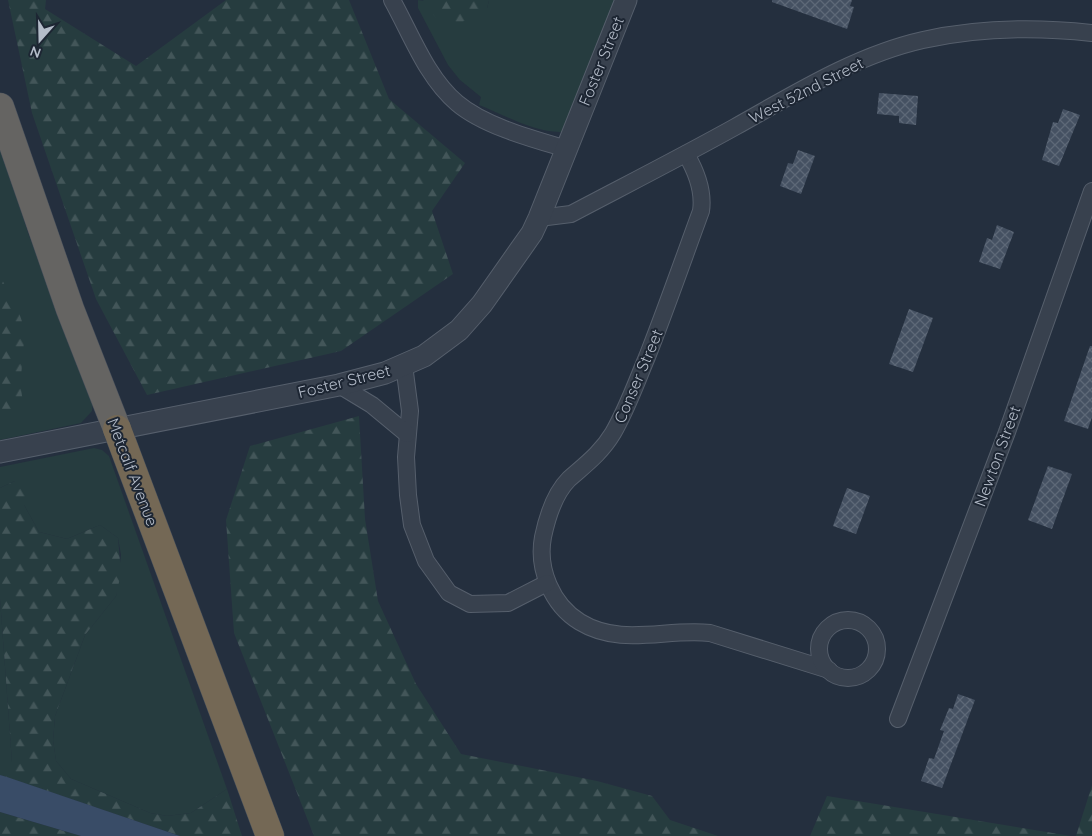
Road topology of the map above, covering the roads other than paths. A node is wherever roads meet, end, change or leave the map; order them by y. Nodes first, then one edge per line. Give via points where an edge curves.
1 (392, 0) edge
2 (626, 0) edge
3 (1092, 33) edge
4 (0, 107) edge
5 (567, 149) junction
6 (686, 154) junction
7 (1092, 191) edge
8 (539, 218) junction
9 (404, 365) junction
10 (340, 385) junction
11 (118, 429) junction
12 (407, 434) junction
13 (0, 452) edge
14 (547, 583) junction
15 (829, 670) dead end
16 (898, 719) dead end
17 (270, 836) edge

1 - 5 street via 433,75 456,102 486,120
2 - 5 street, Foster Street
3 - 6 street, West 52nd Street via 1019,30 921,40 873,56 834,74
4 - 11 highway, Metcalf Avenue via 70,309
5 - 8 street, Foster Street
6 - 8 street, West 52nd Street via 571,214
6 - 14 street, Conser Street via 698,178 703,200 701,211 626,408 598,455 569,480 557,497 543,539
7 - 16 street, Newton Street via 1007,432
8 - 9 street, Foster Street via 482,304 465,323 442,344
9 - 10 street, Foster Street via 386,374
9 - 12 street via 410,410
10 - 11 street, Foster Street
10 - 12 street via 372,405
11 - 13 street, Foster Street
11 - 17 highway, Metcalf Avenue
12 - 14 street via 412,525 426,561 449,593 470,604 508,603
14 - 15 street, Conser Street via 579,622 592,628 632,637 689,630 710,632

